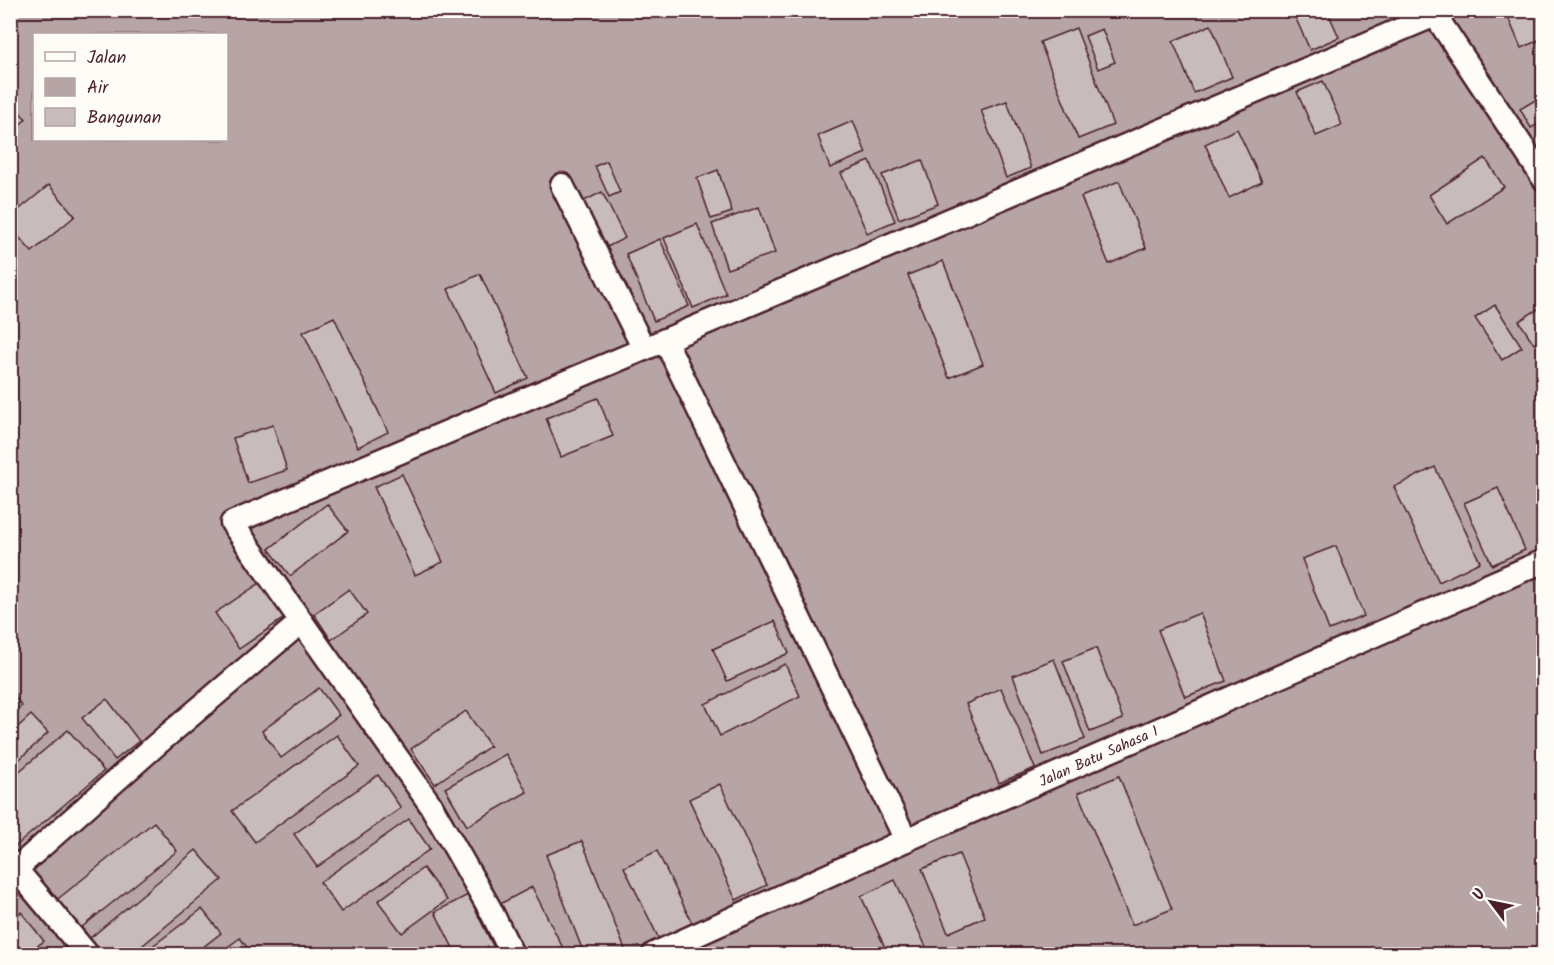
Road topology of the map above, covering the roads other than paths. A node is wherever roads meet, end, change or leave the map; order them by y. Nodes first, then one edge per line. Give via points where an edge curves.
1 (1434, 13) edge
2 (1544, 179) edge
3 (562, 185) dead end
4 (665, 340) junction
5 (644, 349) junction
6 (1544, 561) edge
7 (301, 622) junction
8 (906, 840) junction
9 (13, 866) edge
10 (87, 954) edge
11 (512, 954) edge
12 (654, 954) edge

1 - 2 street
1 - 4 street
3 - 5 street
4 - 5 street
4 - 8 street
5 - 7 street via 232,523
6 - 8 street, Jalan Batu Sahasa 1
7 - 9 street
7 - 11 street via 430,804
8 - 12 street, Jalan Batu Sahasa 1
9 - 10 street

